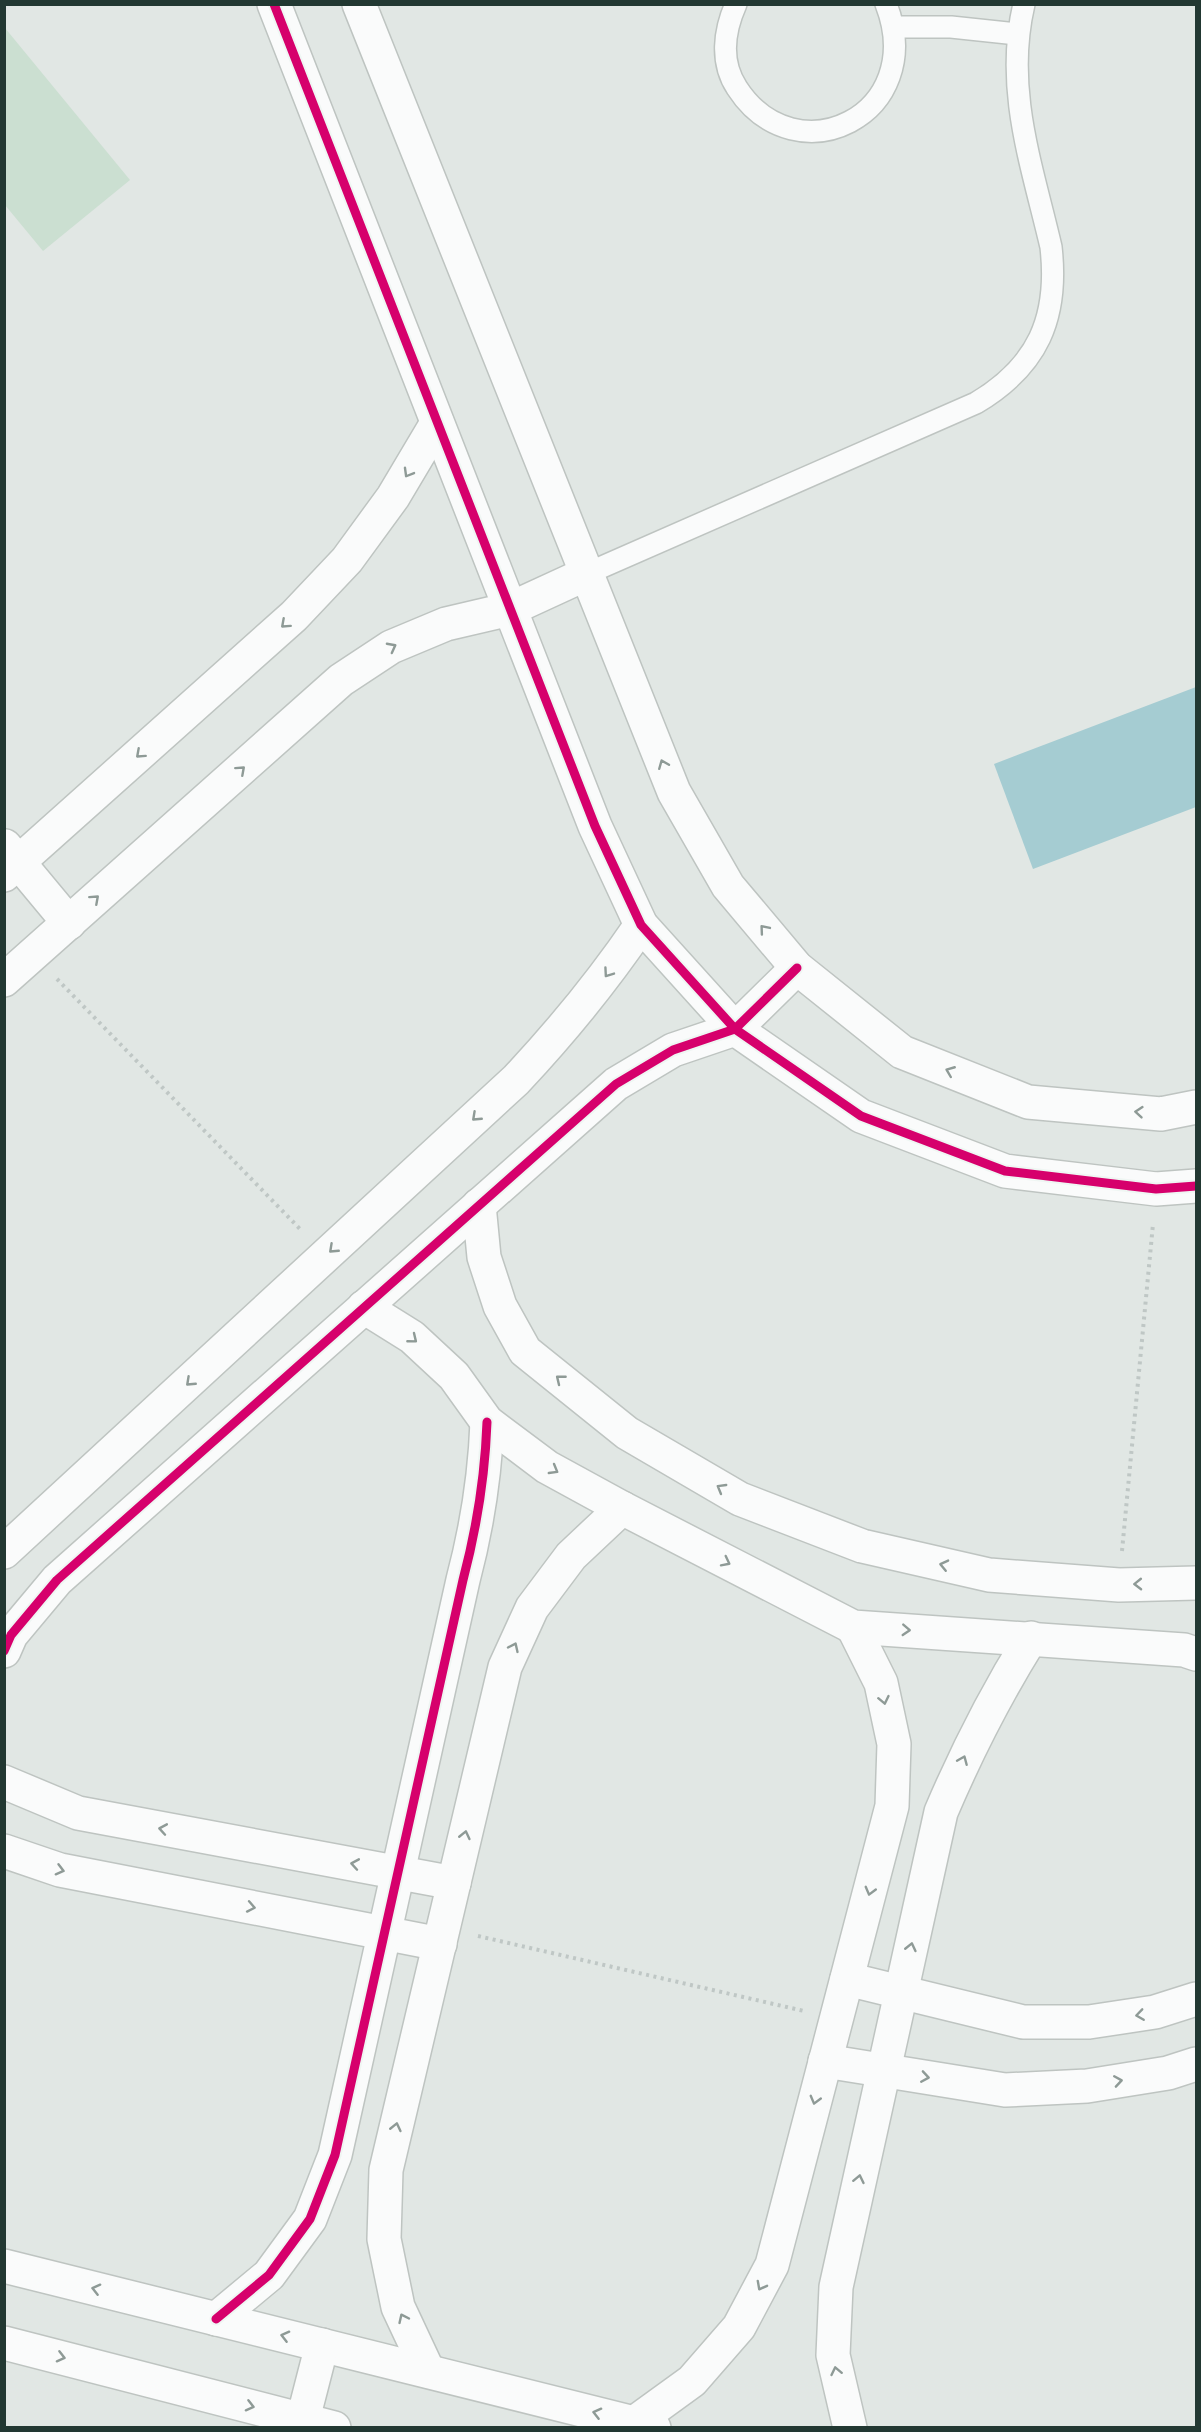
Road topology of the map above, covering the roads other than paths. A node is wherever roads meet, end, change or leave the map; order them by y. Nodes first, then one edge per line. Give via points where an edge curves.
1 (274, 4) edge
2 (359, 4) edge
3 (736, 4) edge
4 (886, 4) edge
5 (1024, 4) edge
6 (894, 27) junction
7 (1017, 34) junction
8 (437, 423) junction
9 (586, 574) junction
10 (510, 609) junction
11 (9, 861) edge
12 (69, 923) junction
13 (641, 925) junction
14 (797, 968) junction
15 (4, 980) edge
16 (735, 1029) junction
17 (1197, 1107) edge
18 (1197, 1186) edge
19 (479, 1205) junction
20 (364, 1307) junction
21 (487, 1422) junction
22 (622, 1508) junction
23 (4, 1552) edge
24 (1197, 1583) edge
25 (853, 1627) junction
26 (1031, 1638) junction
27 (4, 1651) edge
28 (1197, 1654) edge
29 (4, 1782) edge
30 (4, 1851) edge
31 (397, 1872) junction
32 (454, 1883) junction
33 (383, 1933) junction
34 (441, 1936) junction
35 (847, 1979) junction
36 (901, 1992) junction
37 (1197, 1999) edge
38 (825, 2061) junction
39 (1197, 2064) edge
40 (883, 2071) junction
41 (4, 2266) edge
42 (216, 2319) junction
43 (4, 2343) edge
44 (322, 2345) junction
45 (428, 2371) junction
46 (303, 2419) junction
47 (644, 2425) edge
48 (334, 2427) edge
49 (850, 2427) edge

1 - 8 street
2 - 9 street
3 - 6 lane via 728,22 724,51 731,79 747,104 770,121 797,130 825,130 851,122 873,105 889,82 896,55
4 - 6 lane
5 - 7 lane
6 - 7 lane via 951,27
7 - 9 lane via 1017,103 1054,271 1048,315 1031,357 998,390 976,403
8 - 10 street
8 -> 11 street via 393,497 347,560 302,608
9 - 10 street
14 -> 9 street via 728,886 674,792
12 -> 10 street via 341,680 391,647 446,624
10 - 13 street via 595,826
11 - 12 street
12 - 15 street
13 - 16 street
13 -> 23 street via 590,997 516,1080
14 - 16 street
17 -> 14 street via 1161,1114 1028,1102 902,1052
16 - 18 street via 861,1116 1005,1170 1156,1189
16 - 19 street via 673,1050 616,1084
19 - 20 street
24 -> 19 street via 1119,1585 989,1575 861,1546 740,1499 627,1433 525,1351 497,1296 484,1257
20 -> 21 street via 412,1337 454,1376
20 - 27 street via 57,1580 11,1635
21 -> 22 street via 547,1467
21 - 31 street via 477,1528
22 -> 25 street
32 -> 22 street via 505,1666 532,1608 571,1556
25 -> 26 street
25 -> 35 street via 881,1683 894,1744 892,1806
26 - 28 street
36 -> 26 street via 941,1812 967,1751
31 -> 29 street via 78,1814
30 -> 33 street via 60,1870
31 - 32 street
31 - 33 street
32 - 34 street
33 - 34 street
33 - 42 street via 335,2155 310,2219 269,2275
45 -> 34 street via 398,2307 384,2239 386,2170
35 - 36 street
35 - 38 street
37 -> 36 street via 1155,2012 1089,2022 1023,2022
36 - 40 street
38 - 40 street
38 -> 47 street via 772,2265 739,2327 692,2381
40 -> 39 street via 1005,2090 1087,2086 1168,2073
49 -> 40 street via 833,2355 836,2287
42 -> 41 street
44 -> 42 street
43 -> 46 street
44 - 45 street
44 - 46 street
47 -> 45 street
46 - 48 street

